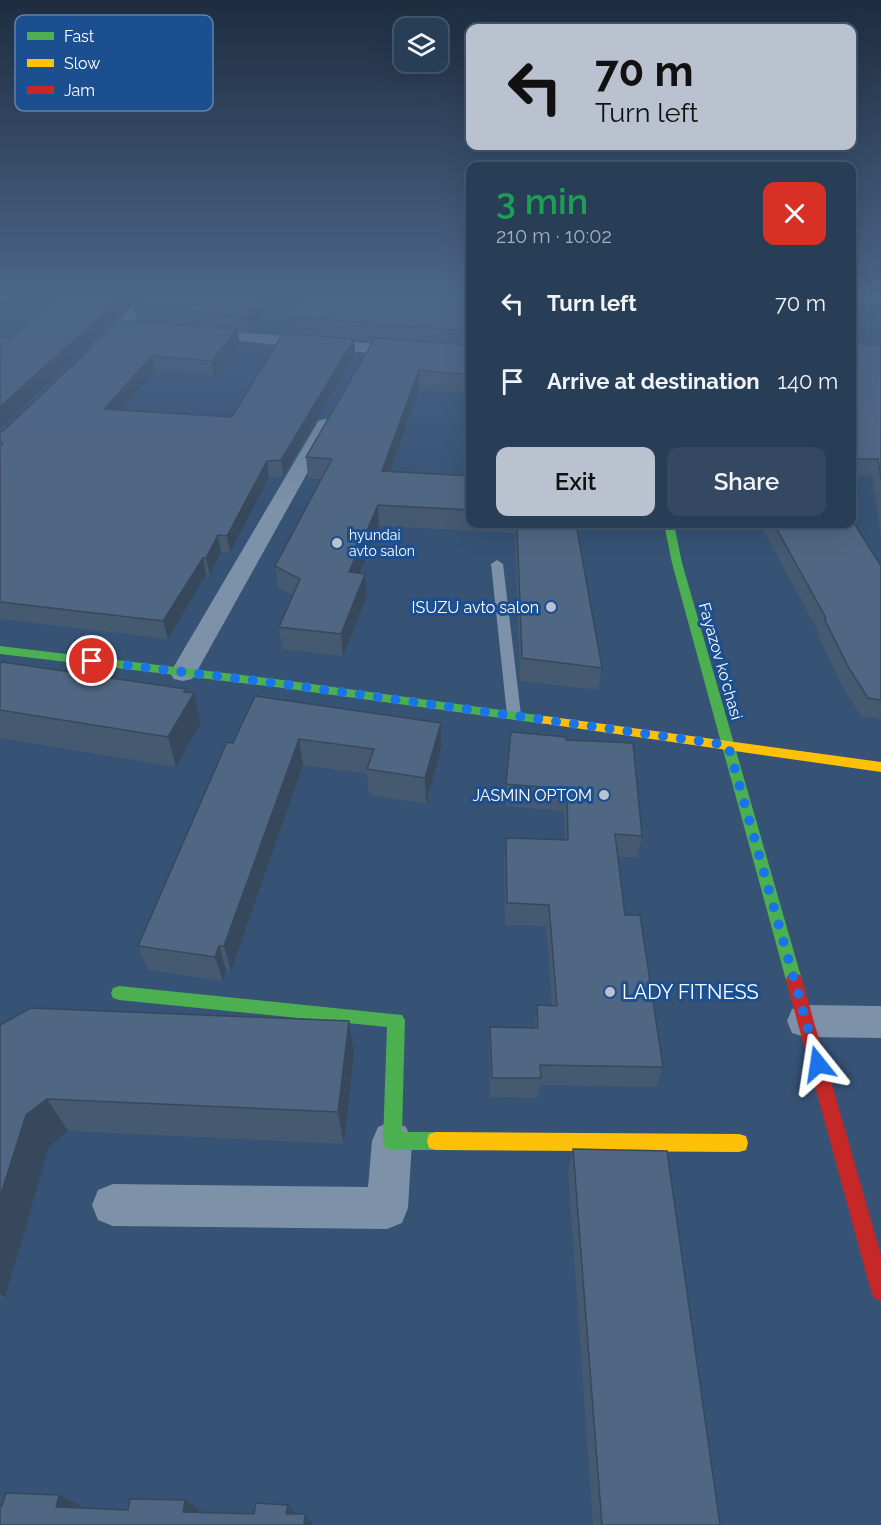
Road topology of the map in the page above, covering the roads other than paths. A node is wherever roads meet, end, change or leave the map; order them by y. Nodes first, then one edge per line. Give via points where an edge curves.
1 (360, 364) edge
2 (357, 369) edge
3 (334, 410) edge
4 (670, 528) edge
5 (496, 564) dead end
6 (0, 650) edge
7 (183, 673) junction
8 (514, 716) junction
9 (728, 745) junction
10 (881, 767) edge
11 (119, 993) dead end
12 (806, 1021) junction
13 (881, 1022) edge
14 (392, 1141) junction
15 (739, 1143) dead end
16 (113, 1205) dead end
17 (874, 1239) edge
18 (881, 1291) edge

1 - 2 street
3 - 7 street
4 - 9 street, Fayazov ko'chasi via 676,563
5 - 8 lane
6 - 7 street
7 - 8 street
8 - 9 street
9 - 10 street
9 - 12 street, Fayazov ko'chasi
11 - 14 street via 396,1020
12 - 13 street
12 - 17 street, Fayazov ko'chasi
14 - 15 street
14 - 16 street via 387,1208
17 - 18 street, Fayazov ko'chasi

